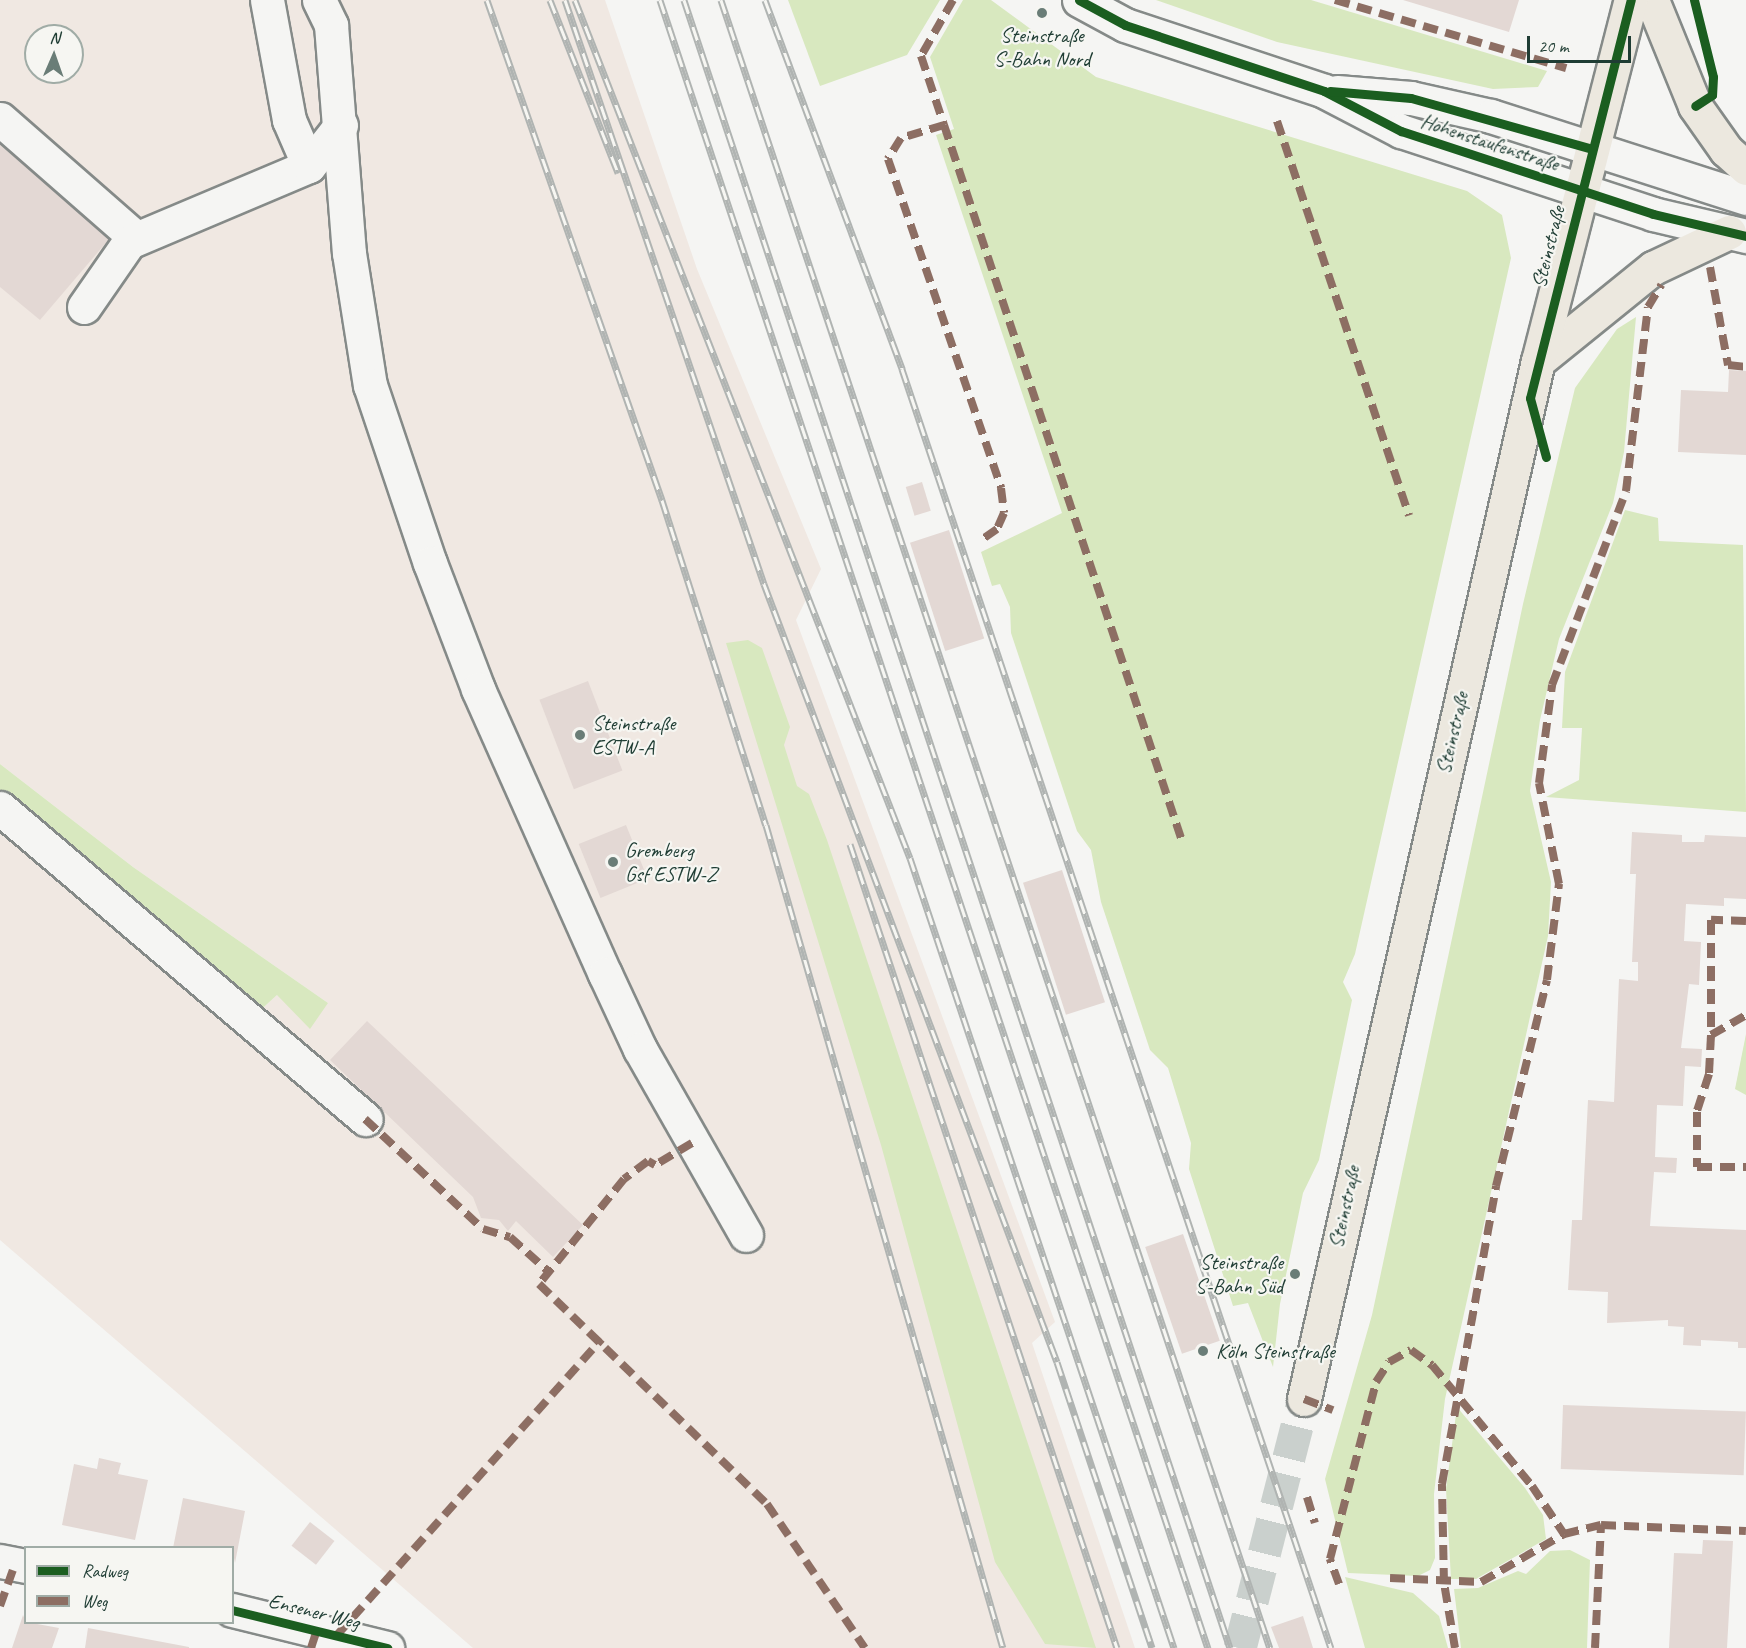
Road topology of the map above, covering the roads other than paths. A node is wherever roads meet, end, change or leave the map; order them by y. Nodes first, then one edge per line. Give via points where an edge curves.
1 (267, 0) edge
2 (319, 0) edge
3 (1079, 0) edge
4 (1631, 0) edge
5 (1652, 0) edge
6 (1324, 91) junction
7 (0, 119) edge
8 (341, 125) junction
9 (1592, 149) junction
10 (309, 166) junction
11 (1746, 168) edge
12 (1581, 191) junction
13 (1746, 198) edge
14 (1738, 234) edge
15 (136, 238) junction
16 (84, 307) dead end
17 (1538, 361) junction
18 (0, 808) edge
19 (365, 1119) dead end
20 (746, 1235) dead end
21 (1304, 1399) tunnel mouth
22 (0, 1561) edge
23 (24, 1566) edge
24 (234, 1610) edge
25 (387, 1648) edge

1 - 10 street via 289,120
2 - 8 street via 331,25
3 - 6 street, Hohenstaufenstraße via 1125,25
4 - 9 main road, Steinstraße
5 - 11 main road via 1695,106 1726,150
6 - 9 street, Hohenstaufenstraße via 1411,98 1491,116
6 - 12 street, Hohenstaufenstraße via 1401,131
7 - 15 street
8 - 10 street
8 - 20 street via 349,253 370,385 430,563 478,689 640,1049
9 - 12 main road, Steinstraße
9 - 13 street, Hohenstaufenstraße
10 - 15 street
12 - 14 street, Hohenstaufenstraße
12 - 17 main road, Steinstraße
14 - 17 main road via 1653,268
15 - 16 street
17 - 21 main road, Steinstraße
18 - 19 street
22 - 23 street
24 - 25 street, Ensener Weg

